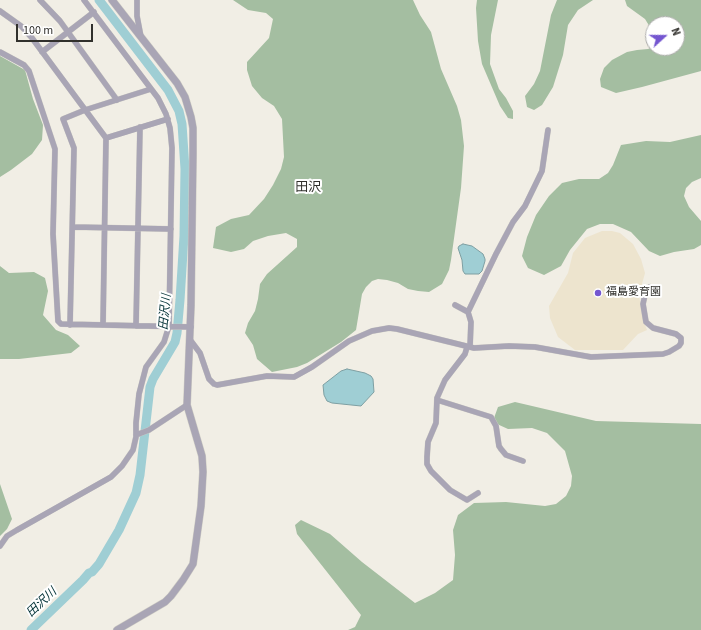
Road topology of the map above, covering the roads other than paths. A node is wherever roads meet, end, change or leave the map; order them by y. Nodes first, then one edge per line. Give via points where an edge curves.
1 (40, 0) edge
2 (84, 0) edge
3 (137, 0) edge
4 (114, 1) edge
5 (0, 11) edge
6 (94, 12) junction
7 (67, 32) junction
8 (140, 37) junction
9 (0, 52) edge
10 (42, 52) junction
11 (151, 89) junction
12 (117, 100) junction
13 (85, 110) junction
14 (168, 119) junction
15 (140, 127) junction
16 (548, 130) dead end
17 (106, 138) junction
18 (73, 227) junction
19 (105, 228) junction
20 (138, 229) junction
21 (171, 229) junction
22 (650, 287) dead end
23 (455, 305) dead end
24 (468, 312) junction
25 (70, 325) junction
26 (103, 325) junction
27 (136, 326) junction
28 (169, 326) junction
29 (191, 327) junction
30 (190, 341) junction
31 (469, 347) junction
32 (437, 400) junction
33 (187, 405) junction
34 (138, 434) junction
35 (523, 461) dead end
36 (478, 493) dead end
37 (0, 546) edge
38 (117, 630) edge

1 - 7 street
2 - 6 street
3 - 8 street
4 - 8 street
5 - 10 street via 20,26
6 - 7 street
6 - 11 street
7 - 10 street
7 - 12 street
8 - 29 street via 183,93 193,128
9 - 25 street via 24,65 29,71 54,145 56,169 53,234 58,321
10 - 13 street
11 - 12 street
11 - 14 street
12 - 13 street
13 - 17 street
13 - 18 street via 63,119 74,148
14 - 15 street
14 - 21 street via 172,148
15 - 17 street
15 - 20 street
16 - 24 street via 542,171 525,206 496,254
17 - 19 street
18 - 19 street
18 - 25 street
19 - 20 street
19 - 26 street
20 - 21 street
20 - 27 street
21 - 28 street
22 - 31 street via 646,290 643,304 646,322 653,328 676,334 681,338 679,346 669,352 644,356 591,357 535,347
23 - 24 street
24 - 31 street via 471,322
25 - 26 street
26 - 27 street
27 - 28 street
28 - 29 street
28 - 34 street via 164,342 146,367 142,380 136,423
29 - 30 street
30 - 31 street via 200,352 209,379 217,385 267,376 294,377 349,341 382,329 397,329
30 - 33 street
31 - 32 street via 445,380
32 - 35 street via 490,417 496,426 501,449 506,455
32 - 36 street via 436,423 428,442 427,464 436,478 461,497 467,500
33 - 34 street via 149,430
33 - 38 street via 202,456 203,472 201,506 192,564 165,602
34 - 37 street via 133,450 111,477 27,523 7,536

